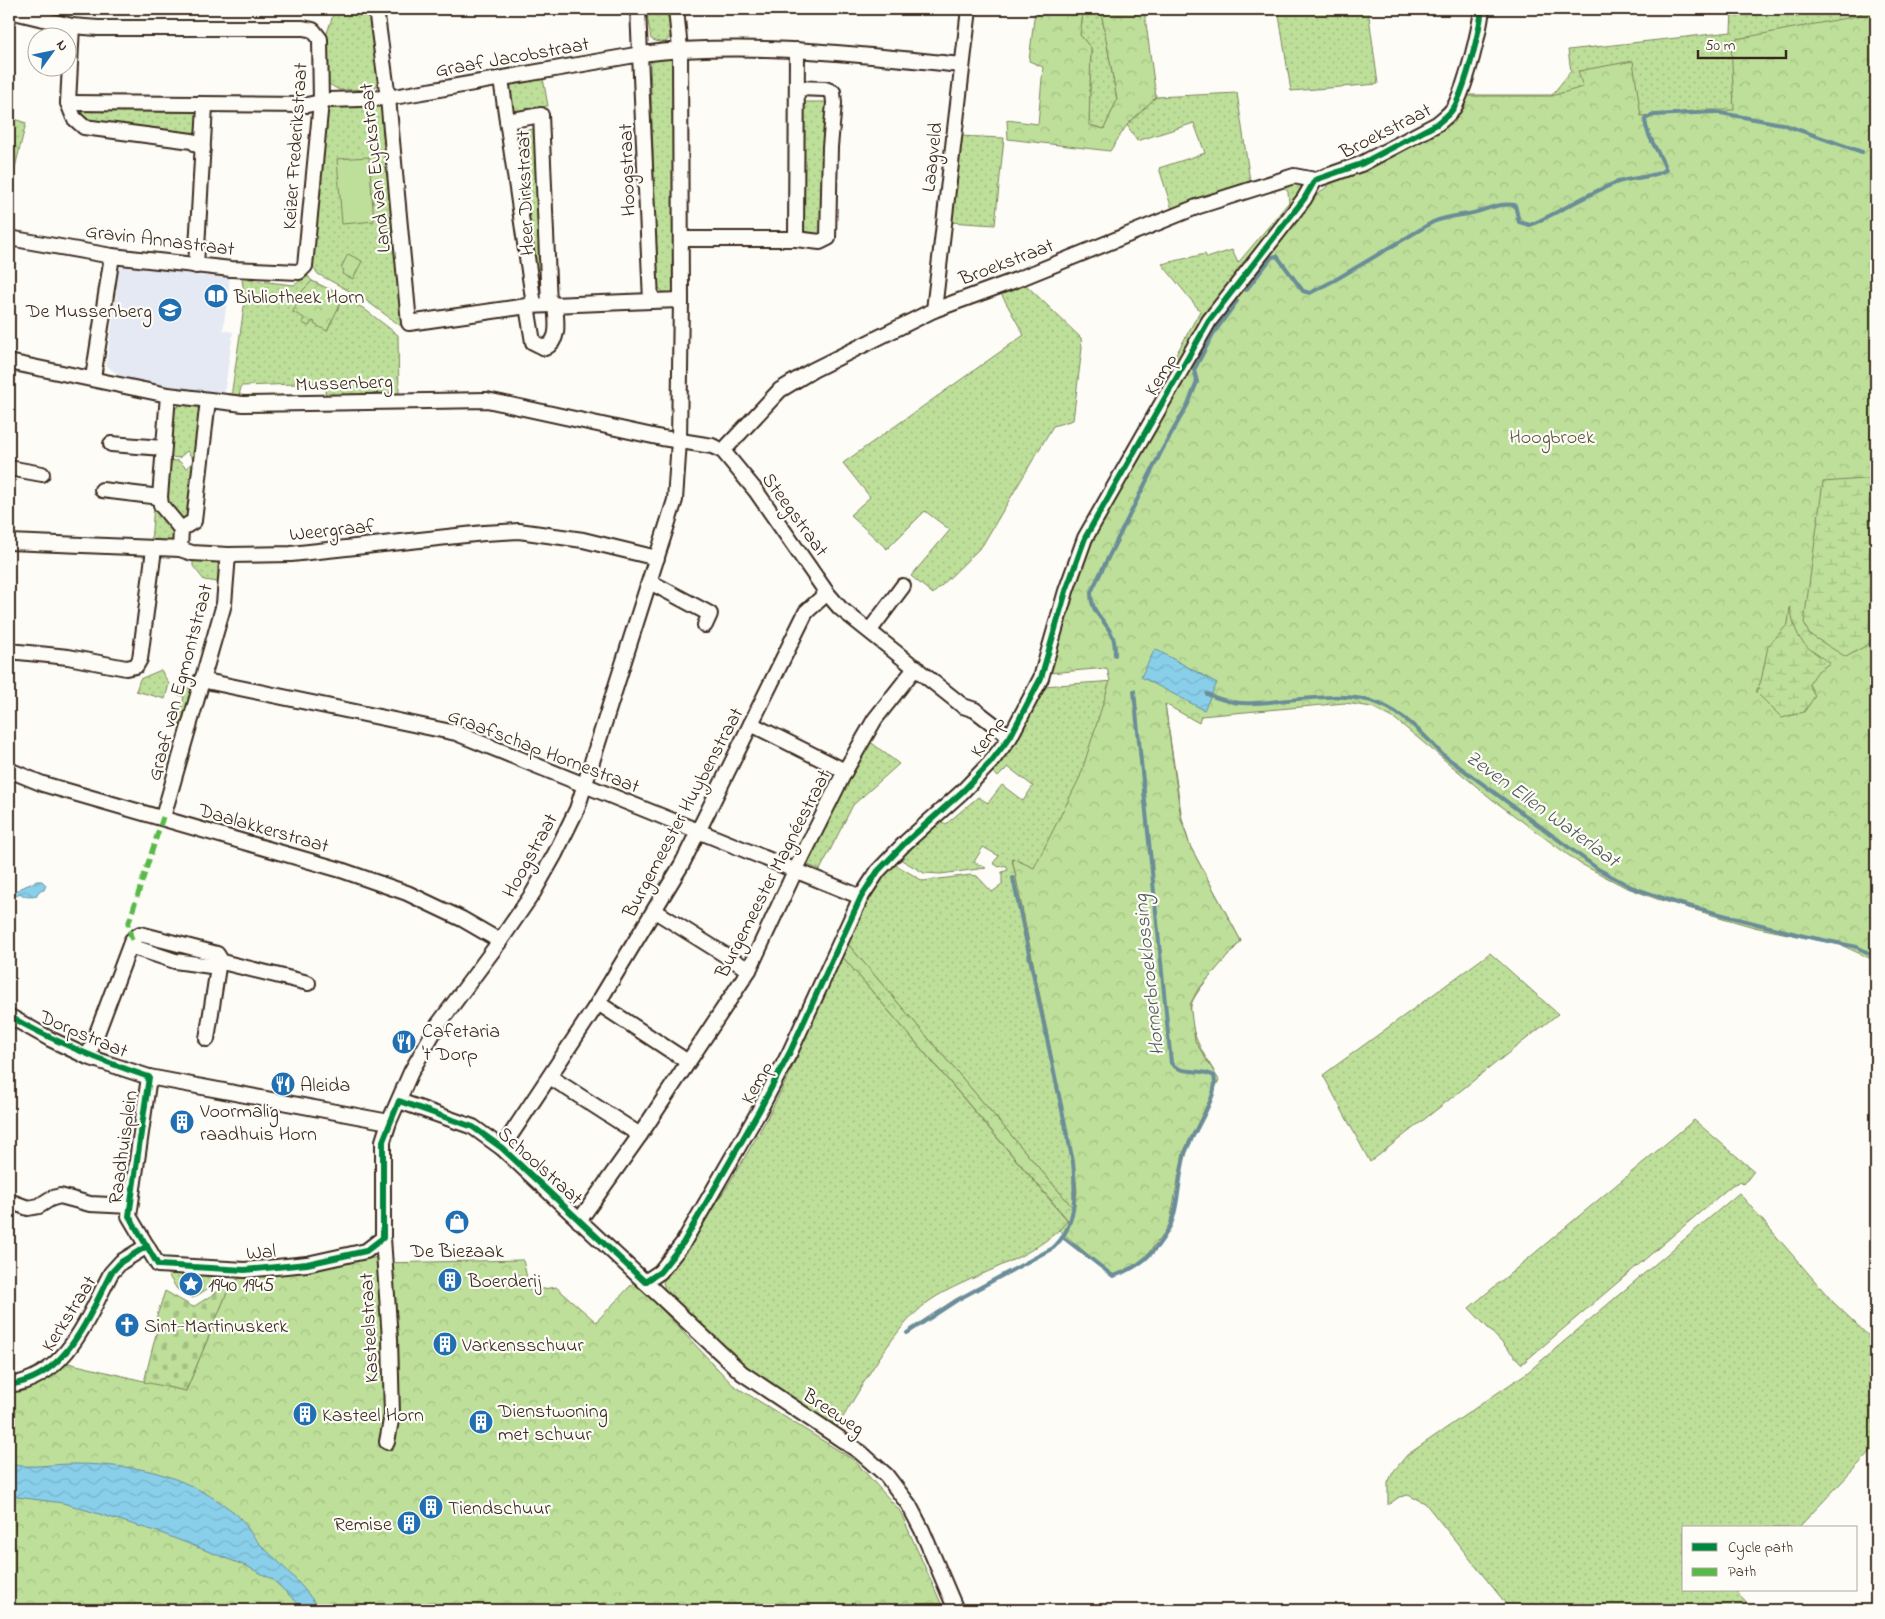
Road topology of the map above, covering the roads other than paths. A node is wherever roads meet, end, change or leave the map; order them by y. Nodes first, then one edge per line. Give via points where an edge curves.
1 (376, 9) edge
2 (638, 9) edge
3 (676, 9) edge
4 (969, 9) edge
5 (1482, 9) edge
6 (10, 11) edge
7 (72, 26) junction
8 (680, 49) junction
9 (798, 50) junction
10 (641, 54) junction
11 (962, 65) junction
12 (501, 79) junction
13 (797, 88) junction
14 (388, 98) junction
15 (321, 102) junction
16 (68, 103) junction
17 (205, 106) junction
18 (507, 121) junction
19 (203, 149) junction
20 (1315, 180) junction
21 (9, 238) edge
22 (680, 239) junction
23 (796, 239) junction
24 (112, 256) junction
25 (196, 266) junction
26 (305, 266) joint
27 (681, 300) junction
28 (651, 301) junction
29 (552, 304) junction
30 (530, 305) junction
31 (934, 310) junction
32 (9, 362) edge
33 (93, 378) junction
34 (168, 395) junction
35 (208, 400) junction
36 (679, 441) junction
37 (111, 444) dead end
38 (163, 448) junction
39 (723, 451) junction
40 (9, 468) edge
41 (42, 474) dead end
42 (102, 490) dead end
43 (160, 497) junction
44 (182, 529) junction
45 (9, 542) edge
46 (154, 549) junction
47 (180, 549) junction
48 (228, 555) junction
49 (657, 558) junction
50 (650, 582) junction
51 (903, 586) dead end
52 (827, 593) junction
53 (705, 625) dead end
54 (870, 630) junction
55 (9, 651) edge
56 (916, 667) junction
57 (202, 680) junction
58 (751, 724) junction
59 (1010, 737) junction
60 (9, 770) edge
61 (845, 771) junction
62 (585, 787) junction
63 (163, 817) junction
64 (698, 831) junction
65 (795, 871) junction
66 (861, 898) junction
67 (655, 911) junction
68 (500, 942) junction
69 (220, 965) junction
70 (749, 970) junction
71 (308, 983) dead end
72 (598, 1004) junction
73 (9, 1016) edge
74 (207, 1039) dead end
75 (88, 1056) junction
76 (688, 1062) junction
77 (149, 1077) junction
78 (550, 1077) junction
79 (399, 1101) junction
80 (389, 1122) junction
81 (640, 1135) junction
82 (502, 1148) junction
83 (9, 1201) edge
84 (130, 1206) junction
85 (579, 1221) junction
86 (383, 1238) junction
87 (147, 1246) junction
88 (644, 1282) junction
89 (9, 1384) edge
90 (387, 1442) dead end
91 (956, 1610) edge

1 - 14 street, Land van Eyckstraat
2 - 10 street, Hoogstraat
3 - 8 street, Hoogstraat
4 - 11 street, Laagveld
5 - 20 street, Broekstraat via 1480,29 1456,104 1448,116 1360,164
6 - 7 street
7 - 15 street, Keizer Frederikstraat via 313,30 320,39
7 - 16 street
8 - 9 street, Graaf Jacobstraat
8 - 10 street, Graaf Jacobstraat
8 - 22 street, Hoogstraat
9 - 11 street, Graaf Jacobstraat
9 - 13 street
10 - 12 street, Graaf Jacobstraat
10 - 28 street, Hoogstraat
11 - 31 street, Laagveld
12 - 14 street, Graaf Jacobstraat
12 - 18 street, Heer Dirkstraat
13 - 23 street
13 - 23 street via 833,92 834,103 828,238 820,242
14 - 15 street, Graaf Jacobstraat
14 - 30 street, Land van Eyckstraat via 409,323
15 - 17 street, Graaf Jacobstraat via 307,105
15 - 26 street, Keizer Frederikstraat
16 - 17 street, Graaf Jacobstraat
16 - 19 street via 74,118 84,127 192,141
17 - 19 street
18 - 29 street, Heer Dirkstraat via 540,115
18 - 30 street, Heer Dirkstraat
19 - 25 street
20 - 31 street, Broekstraat via 1294,176 1199,206
20 - 59 street, Kemp via 1304,199 1209,321 1085,538 1040,678
21 - 24 street, Gravin Annastraat
22 - 23 street
22 - 27 street, Hoogstraat
24 - 25 street, Gravin Annastraat
24 - 33 street
25 - 26 street, Gravin Annastraat via 298,272
27 - 28 street
27 - 36 street, Hoogstraat
28 - 29 street
29 - 30 street
29 - 30 street, Heer Dirkstraat via 556,338 545,348 533,342
31 - 39 street, Broekstraat via 813,370 780,390
32 - 33 street, Mussenberg
33 - 34 street, Mussenberg
34 - 35 street, Mussenberg
34 - 38 street
35 - 36 street, Mussenberg via 243,404 487,400
35 - 44 street via 194,521
36 - 39 street
36 - 49 street, Hoogstraat via 675,500
37 - 38 street
38 - 43 street
39 - 52 street, Steegstraat via 756,491
40 - 41 street
42 - 43 street
43 - 44 street via 161,506
44 - 47 street
45 - 46 street, Weergraaf
46 - 47 street, Weergraaf
46 - 55 street via 140,659 136,666 126,668 68,657
47 - 48 street, Weergraaf
48 - 49 street, Weergraaf via 292,554 519,531 583,540
48 - 57 street, Graaf van Egmontstraat via 224,604
49 - 50 street, Hoogstraat
50 - 53 street via 710,614
50 - 62 street, Hoogstraat
51 - 54 street
52 - 54 street, Steegstraat via 840,608
52 - 58 street, Burgemeester Huybenstraat via 806,612
54 - 56 street, Steegstraat
56 - 59 street, Steegstraat via 963,706 975,710
56 - 61 street, Burgemeester Magnéestraat via 875,719
57 - 62 street, Graafschap Hornestraat via 456,733
57 - 63 street, Graaf van Egmontstraat
58 - 61 street
58 - 64 street, Burgemeester Huybenstraat
59 - 66 street, Kemp via 962,792 878,871
60 - 63 street, Daalakkerstraat via 44,784
61 - 65 street, Burgemeester Magnéestraat
62 - 64 street, Graafschap Hornestraat
62 - 68 street, Hoogstraat via 556,854
63 - 68 street, Daalakkerstraat via 342,870 407,894 462,919
64 - 65 street, Graafschap Hornestraat
64 - 67 street, Burgemeester Huybenstraat
65 - 66 street, Graafschap Hornestraat
65 - 70 street, Burgemeester Magnéestraat
66 - 88 street, Kemp via 759,1111 682,1243 660,1272
67 - 70 street
67 - 72 street, Burgemeester Huybenstraat
68 - 79 street, Hoogstraat via 437,1026
69 - 71 street
69 - 74 street
69 - 75 street via 175,961 130,946
70 - 76 street, Burgemeester Magnéestraat
72 - 76 street
72 - 78 street, Burgemeester Huybenstraat
73 - 75 street, Dorpstraat
75 - 77 street, Dorpstraat
76 - 81 street, Burgemeester Magnéestraat
77 - 80 street, Dorpstraat
77 - 84 street, Raadhuisplein
78 - 81 street
78 - 82 street, Burgemeester Huybenstraat
79 - 80 street, Hoogstraat
79 - 82 street, Schoolstraat via 473,1127
80 - 86 street, Kasteelstraat via 383,1141
81 - 85 street, Burgemeester Magnéestraat
82 - 85 street, Schoolstraat
83 - 84 street via 28,1208 60,1196 90,1204
84 - 87 street, Raadhuisplein via 129,1216
85 - 88 street, Schoolstraat
86 - 87 street, Wal via 366,1251 307,1264 245,1270 158,1265
86 - 90 street, Kasteelstraat via 392,1415
87 - 89 street, Kerkstraat via 121,1262 111,1273 66,1355 36,1377
88 - 91 street, Breeweg via 742,1373 860,1452 886,1475 909,1505 922,1530

